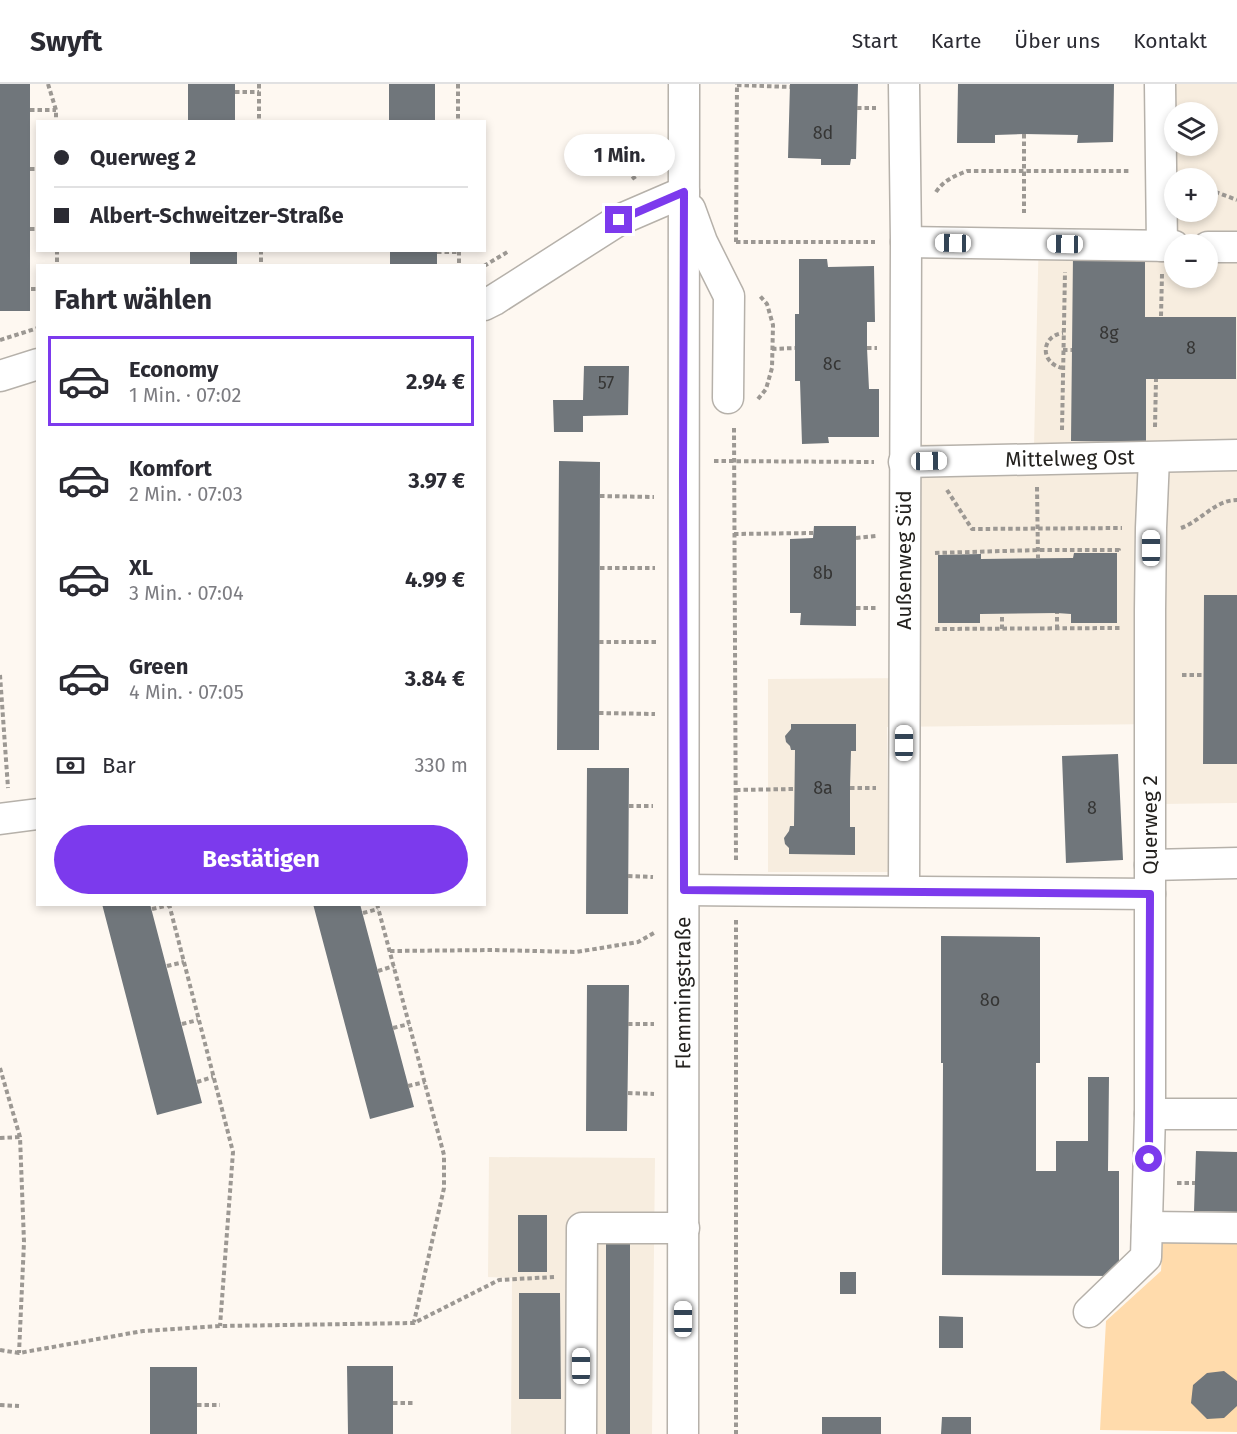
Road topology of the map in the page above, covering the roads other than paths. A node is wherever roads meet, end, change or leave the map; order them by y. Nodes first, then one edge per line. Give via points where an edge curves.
1 (684, 84) edge
2 (904, 84) edge
3 (1160, 84) edge
4 (684, 192) junction
5 (1167, 234) edge
6 (906, 242) junction
7 (1164, 246) edge
8 (1218, 247) edge
9 (1237, 247) edge
10 (486, 304) edge
11 (36, 365) edge
12 (0, 375) edge
13 (728, 398) dead end
14 (1237, 455) edge
15 (1154, 458) junction
16 (916, 462) junction
17 (1237, 863) edge
18 (1150, 880) junction
19 (904, 891) junction
20 (684, 903) junction
21 (1150, 1114) junction
22 (1237, 1114) edge
23 (1147, 1227) junction
24 (684, 1228) junction
25 (1237, 1228) edge
26 (1089, 1312) dead end
27 (581, 1434) edge
28 (683, 1434) edge

1 - 4 street, Flemmingstraße
2 - 6 street, Außenweg Süd
3 - 5 street via 1161,172
4 - 10 street via 619,220
4 - 13 street via 702,242 729,296
4 - 20 street, Flemmingstraße
6 - 7 street
6 - 16 street, Außenweg Süd
8 - 9 street
11 - 12 street
14 - 15 street, Mittelweg Ost
15 - 16 street, Mittelweg Ost
15 - 18 street, Querweg 2
16 - 19 street, Außenweg Süd
17 - 18 street
18 - 19 street
18 - 21 street, Querweg 2
19 - 20 street via 736,890
20 - 24 street, Flemmingstraße
21 - 22 street
21 - 23 street, Querweg 2
23 - 25 street
23 - 26 street, Querweg 2 via 1146,1257
24 - 27 street via 582,1228
24 - 28 street, Flemmingstraße

